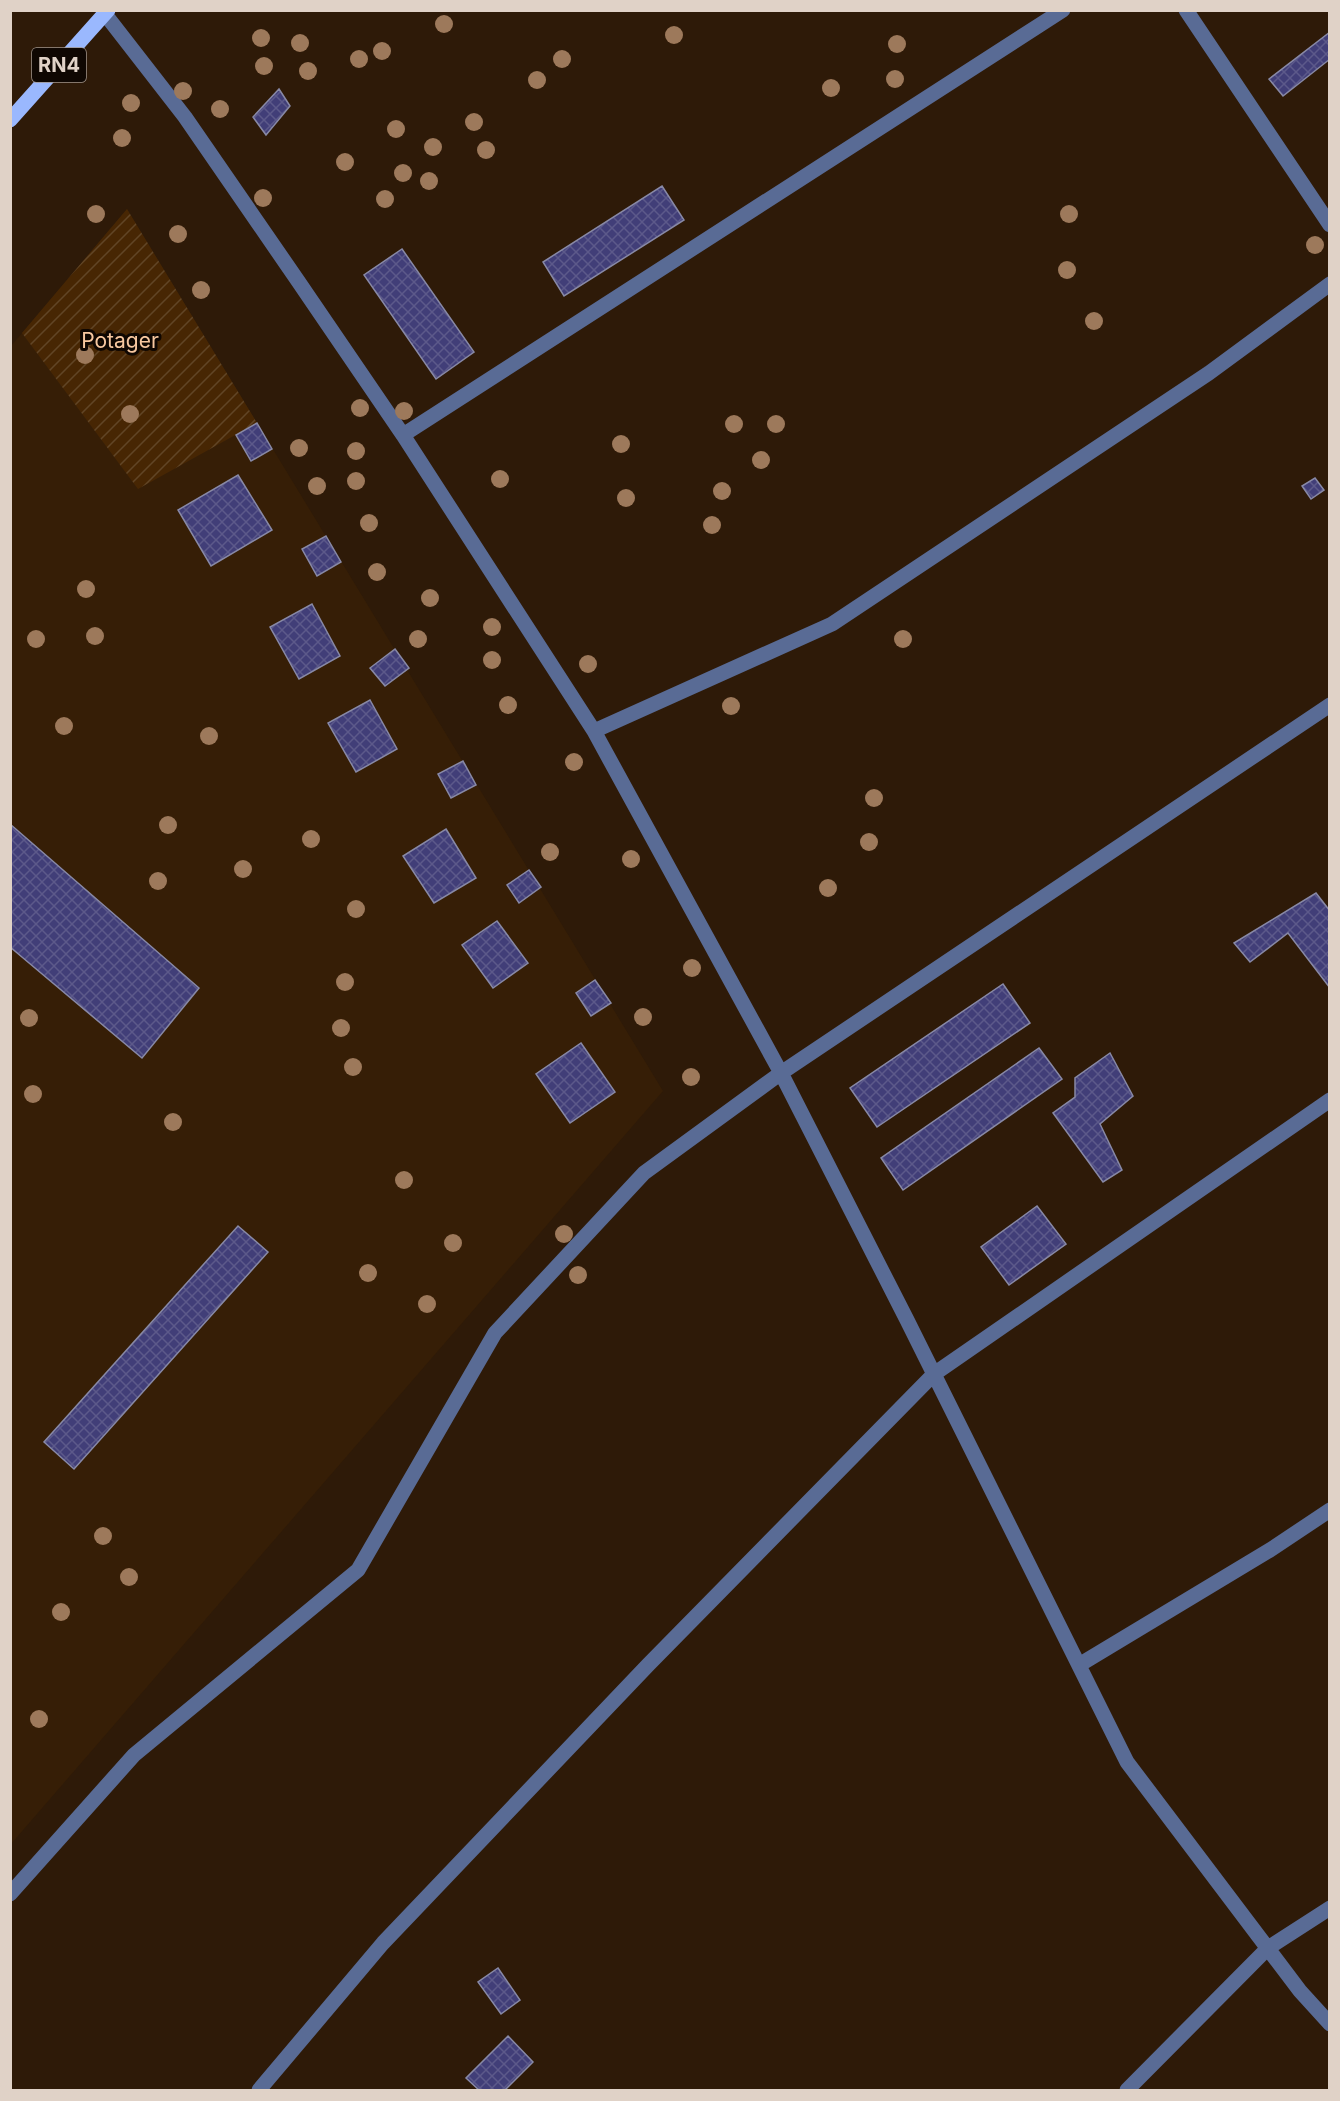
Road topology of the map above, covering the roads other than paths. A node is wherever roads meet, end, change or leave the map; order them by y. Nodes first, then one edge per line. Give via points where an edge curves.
1 (1063, 10) edge
2 (1186, 10) edge
3 (106, 12) edge
4 (10, 120) edge
5 (1329, 225) edge
6 (1329, 284) edge
7 (403, 435) junction
8 (1329, 705) edge
9 (594, 731) junction
10 (781, 1073) junction
11 (1329, 1100) edge
12 (934, 1374) junction
13 (1329, 1510) edge
14 (1079, 1665) junction
15 (10, 1894) edge
16 (1329, 1908) edge
17 (1268, 1948) junction
18 (1329, 2024) edge
19 (259, 2091) edge
20 (1127, 2091) edge

1 - 7 street
2 - 5 street
3 - 4 main road, RN4
3 - 7 street via 185,117
6 - 9 street via 1209,373 832,624
7 - 9 street
8 - 10 street
9 - 10 street
10 - 12 street
10 - 15 street via 644,1173 495,1333 358,1570 134,1755
11 - 12 street
12 - 14 street
12 - 19 street via 648,1665 383,1943
13 - 14 street
14 - 17 street via 1127,1762
16 - 17 street
17 - 18 street
17 - 20 street

